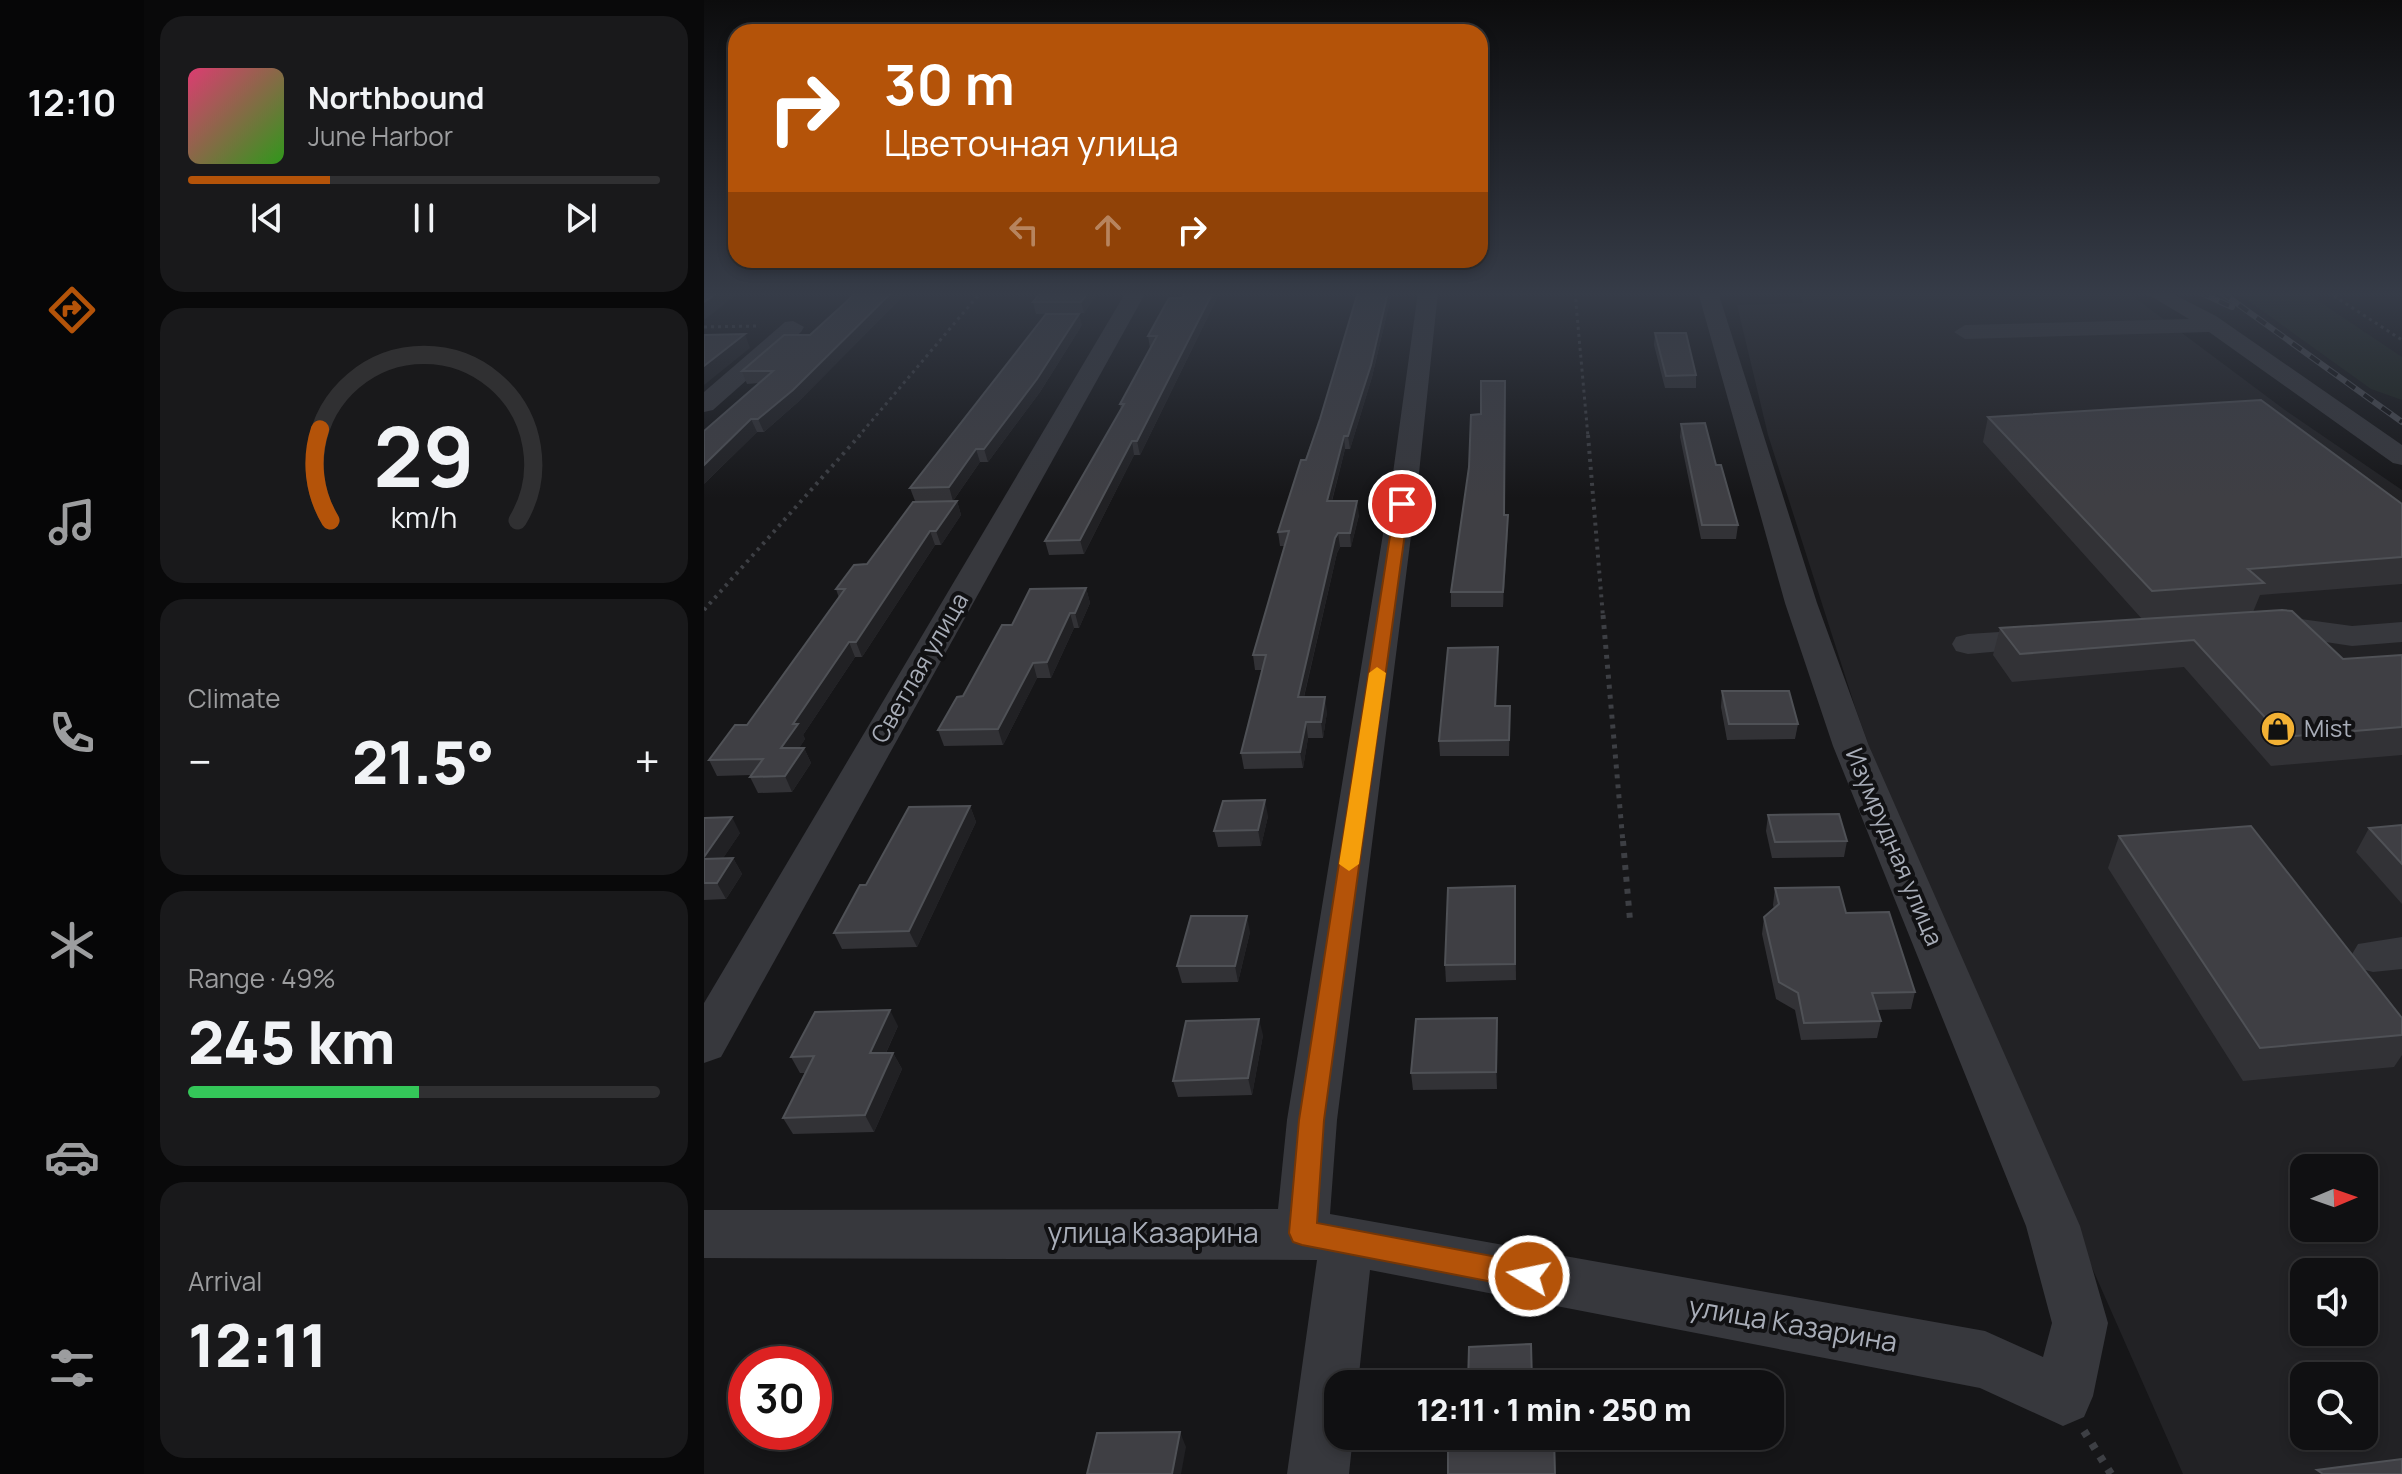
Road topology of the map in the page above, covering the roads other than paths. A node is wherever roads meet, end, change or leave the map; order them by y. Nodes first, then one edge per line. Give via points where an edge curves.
1 (754, 361) edge
2 (1096, 361) edge
3 (1420, 361) edge
4 (1729, 361) edge
5 (2265, 361) edge
6 (704, 405) edge
7 (2402, 457) edge
8 (2227, 625) edge
9 (2402, 632) edge
10 (2075, 637) edge
11 (1968, 644) dead end
12 (704, 1044) edge
13 (704, 1234) edge
14 (1324, 1238) junction
15 (2063, 1396) joint
16 (1318, 1474) edge

1 - 6 street
2 - 12 street, Светлая улица
3 - 14 street via 1312,1120
4 - 15 street, Изумрудная улица via 1801,603 1851,746 2053,1226 2080,1323
5 - 7 street
8 - 9 street via 2271,624 2352,636
10 - 11 street
13 - 14 street, улица Казарина
14 - 15 street, улица Казарина via 1985,1360
14 - 16 street

